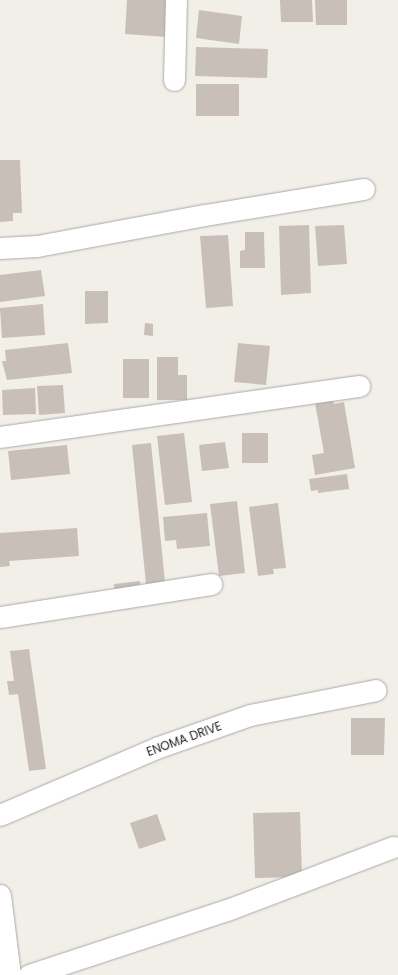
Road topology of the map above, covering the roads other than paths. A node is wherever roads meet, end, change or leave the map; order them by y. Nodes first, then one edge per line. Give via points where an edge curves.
1 (176, 0) edge
2 (174, 80) dead end
3 (364, 189) dead end
4 (0, 248) edge
5 (359, 386) dead end
6 (0, 437) edge
7 (211, 584) dead end
8 (0, 616) edge
9 (376, 690) dead end
10 (0, 815) edge
11 (393, 847) dead end
12 (0, 895) edge
13 (10, 975) edge
14 (29, 975) edge

1 - 2 street
3 - 4 street via 37,246
5 - 6 street
7 - 8 street
9 - 10 street, ENOMA DRIVE via 250,715 156,748
11 - 14 street via 227,910
12 - 13 street

